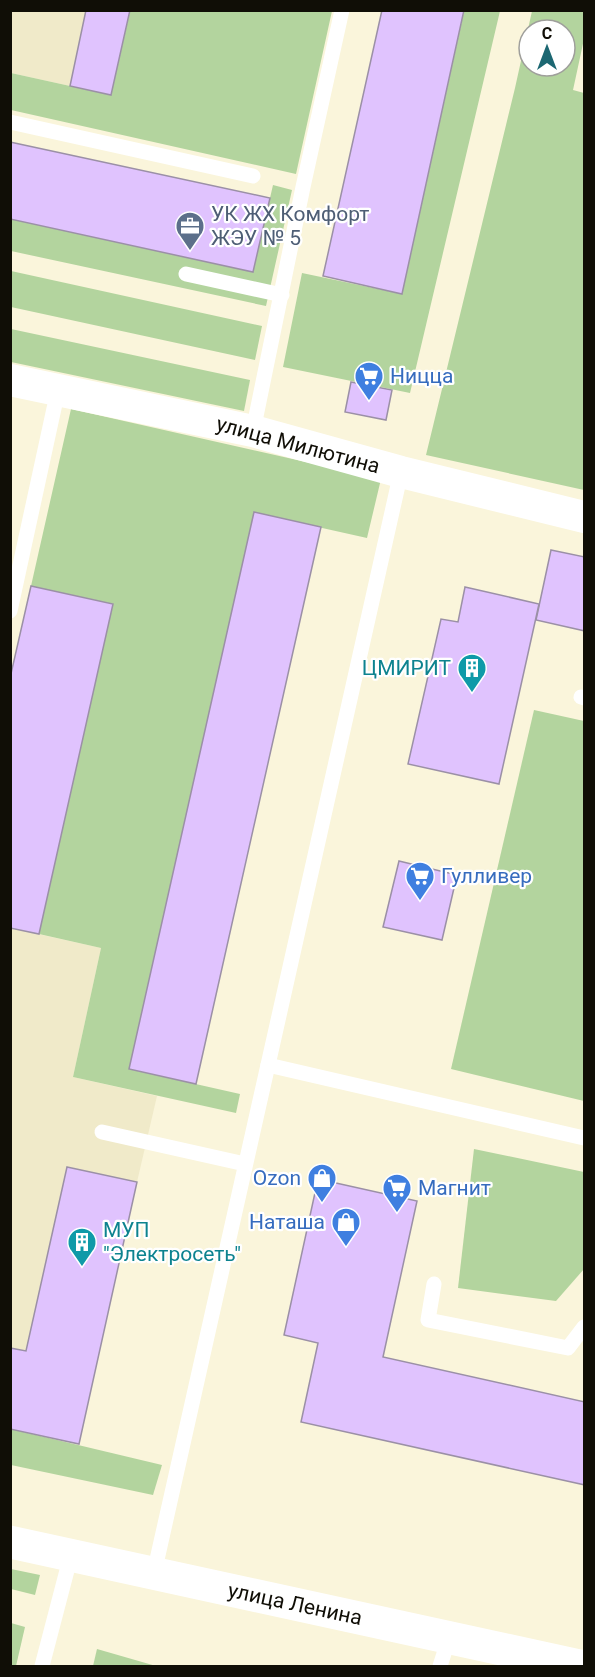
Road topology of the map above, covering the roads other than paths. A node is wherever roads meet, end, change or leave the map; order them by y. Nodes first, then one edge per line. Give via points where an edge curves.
1 (342, 10) edge
2 (10, 122) edge
3 (254, 176) dead end
4 (186, 274) dead end
5 (282, 295) junction
6 (10, 380) edge
7 (58, 390) junction
8 (254, 431) junction
9 (401, 472) junction
10 (585, 517) edge
11 (10, 611) edge
12 (267, 1065) junction
13 (102, 1132) dead end
14 (585, 1138) edge
15 (245, 1164) junction
16 (434, 1284) dead end
17 (585, 1327) edge
18 (10, 1542) edge
19 (71, 1555) junction
20 (153, 1573) junction
21 (445, 1652) edge
22 (42, 1666) edge
23 (580, 1666) edge

1 - 5 lane
2 - 3 lane
4 - 5 lane
5 - 8 lane
6 - 7 street, улица Милютина
7 - 8 street, улица Милютина
7 - 11 lane
8 - 9 street, улица Милютина
9 - 10 street, улица Милютина
9 - 12 lane
12 - 14 lane
12 - 15 lane
13 - 15 lane
15 - 20 lane
16 - 17 lane via 428,1320 568,1348
18 - 19 main road, улица Ленина
19 - 20 main road, улица Ленина
19 - 22 lane
20 - 21 main road, улица Ленина
21 - 23 main road, улица Ленина

